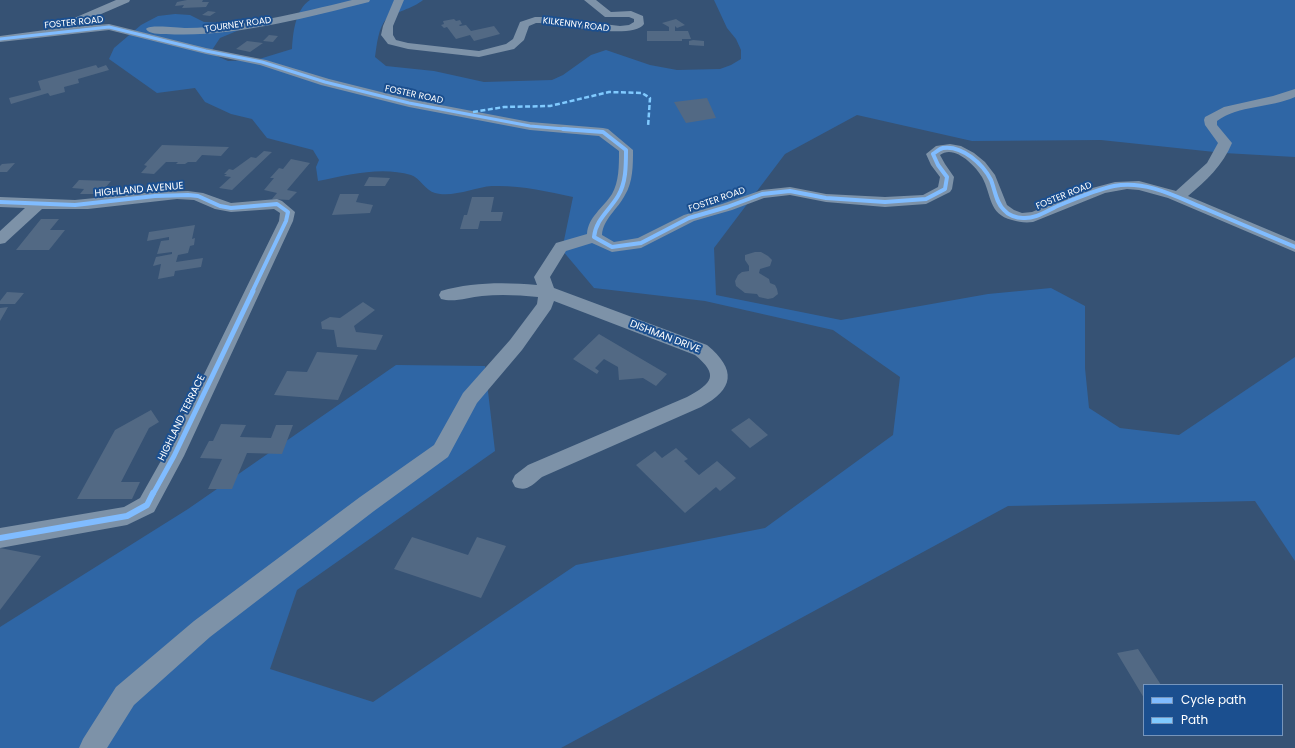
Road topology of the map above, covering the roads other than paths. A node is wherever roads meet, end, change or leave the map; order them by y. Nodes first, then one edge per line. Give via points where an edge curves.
1 (125, 0) edge
2 (365, 0) edge
3 (399, 0) edge
4 (589, 0) edge
5 (93, 14) junction
6 (105, 27) junction
7 (47, 34) junction
8 (0, 39) edge
9 (1295, 93) edge
10 (1176, 197) junction
11 (0, 202) edge
12 (276, 204) joint
13 (37, 206) junction
14 (594, 237) junction
15 (0, 239) edge
16 (1295, 247) edge
17 (547, 292) junction
18 (447, 295) dead end
19 (522, 481) dead end
20 (0, 538) edge
21 (92, 748) edge

1 - 5 street
2 - 6 street, TOURNEY ROAD via 287,18 223,28 178,31 133,26
3 - 4 street, KILKENNY ROAD via 387,36 392,42 479,54 510,47 518,40 524,24 535,20 620,30 639,24 638,18 631,14 609,15
5 - 6 street via 93,20
5 - 7 street
6 - 7 street, FOSTER ROAD
6 - 14 street, FOSTER ROAD via 262,62 325,82 409,103 530,126 603,132 626,150 626,170 621,190 615,202 599,219 594,229
7 - 8 street, FOSTER ROAD
9 - 10 street via 1276,101 1228,109 1210,120 1211,126 1226,143 1223,150 1198,180
10 - 14 street, FOSTER ROAD via 1145,186 1117,186 1086,194 1033,218 1016,217 1004,211 988,175 974,160 952,148 942,148 933,154 947,177 945,189 926,199 884,202 858,201 790,191 762,194 689,218 641,243 612,247
10 - 16 street, FOSTER ROAD
11 - 13 street, HIGHLAND AVENUE
12 - 13 street, HIGHLAND AVENUE via 224,207 199,196 189,195
12 - 20 street, HIGHLAND TERRACE via 288,212 286,221 148,505 127,516
13 - 15 street
14 - 17 street via 561,247 542,277
17 - 18 street, DISHMAN DRIVE via 522,289
17 - 19 street, DISHMAN DRIVE via 701,350 714,361 719,373 718,384 707,395 694,402 535,471
17 - 21 street via 545,305 516,345 470,398 440,451 196,634 125,696

